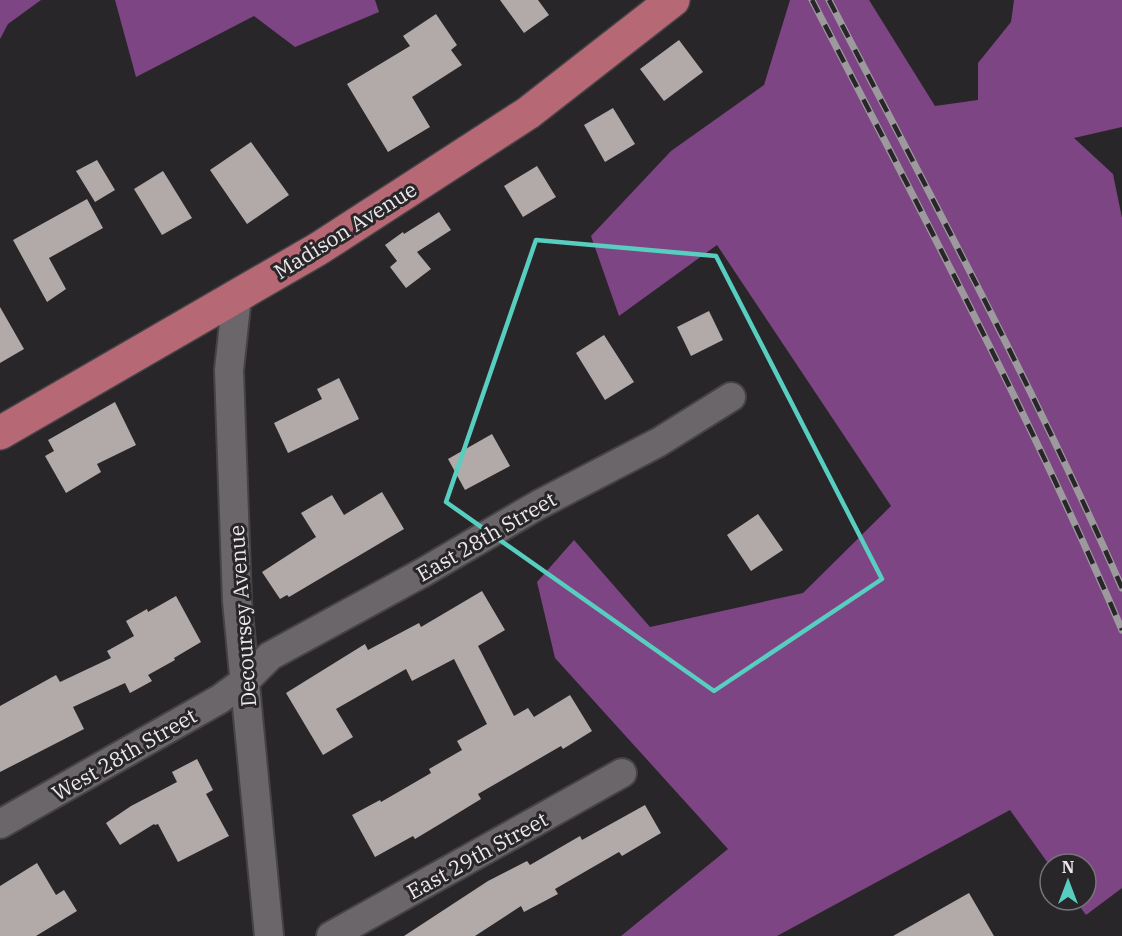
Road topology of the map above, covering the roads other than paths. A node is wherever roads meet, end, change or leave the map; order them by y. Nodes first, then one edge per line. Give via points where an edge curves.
1 (673, 0) edge
2 (237, 296) junction
3 (731, 397) dead end
4 (0, 433) edge
5 (246, 680) junction
6 (622, 774) dead end
7 (0, 824) edge
8 (269, 936) edge
9 (332, 936) edge

1 - 2 main road, Madison Avenue via 528,113 318,249
2 - 4 main road, Madison Avenue
2 - 5 street, Decoursey Avenue via 229,370 237,600
3 - 5 street, East 28th Street via 659,442 538,505 270,656
5 - 7 street, West 28th Street via 220,699
5 - 8 street, Decoursey Avenue
6 - 9 street, East 29th Street

